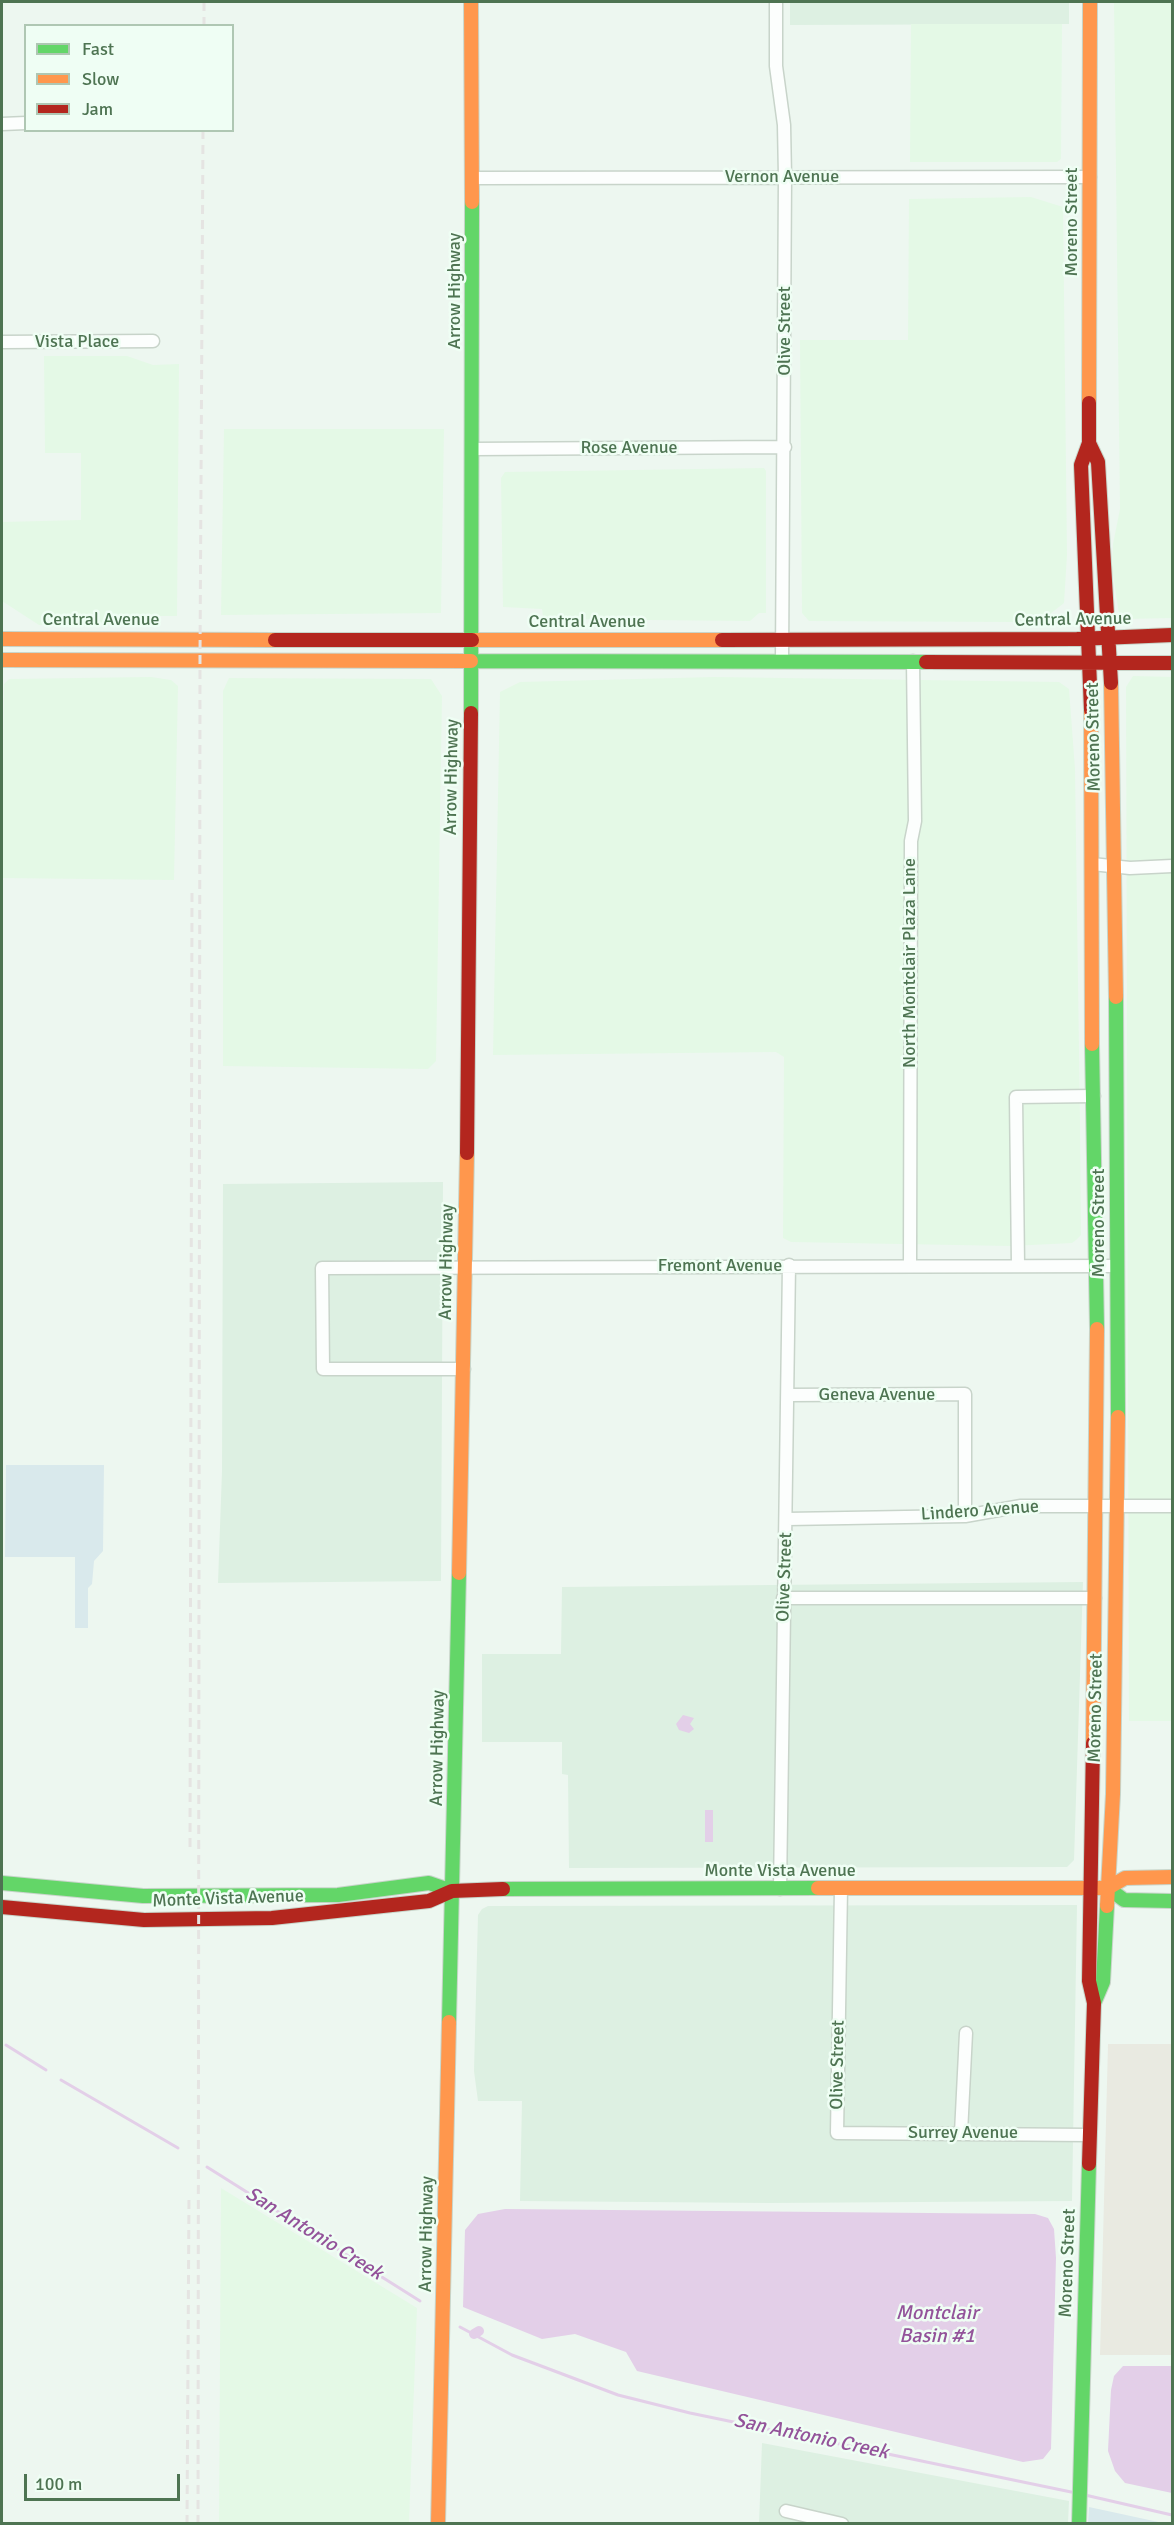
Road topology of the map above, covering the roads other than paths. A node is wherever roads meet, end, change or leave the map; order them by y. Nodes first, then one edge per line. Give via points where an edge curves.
1 (471, 2) edge
2 (776, 2) edge
3 (1090, 2) edge
4 (24, 123) edge
5 (2, 124) edge
6 (785, 177) junction
7 (1090, 177) junction
8 (473, 178) junction
9 (153, 341) dead end
10 (2, 342) edge
11 (1089, 443) junction
12 (784, 447) junction
13 (473, 449) junction
14 (1173, 635) edge
15 (1108, 638) junction
16 (2, 639) edge
17 (782, 639) junction
18 (1090, 639) junction
19 (472, 640) junction
20 (2, 660) edge
21 (782, 660) junction
22 (471, 661) junction
23 (914, 661) junction
24 (1091, 662) junction
25 (1111, 663) junction
26 (1173, 663) edge
27 (1092, 864) junction
28 (1173, 866) edge
29 (1116, 867) junction
30 (1094, 1096) junction
31 (789, 1265) junction
32 (910, 1265) junction
33 (1018, 1265) junction
34 (1097, 1266) junction
35 (1118, 1266) junction
36 (466, 1268) junction
37 (464, 1369) junction
38 (789, 1395) junction
39 (1118, 1505) junction
40 (1097, 1506) junction
41 (1173, 1506) edge
42 (965, 1516) junction
43 (787, 1519) junction
44 (783, 1598) junction
45 (1095, 1598) junction
46 (1173, 1877) edge
47 (2, 1883) edge
48 (841, 1888) junction
49 (1090, 1888) junction
50 (1108, 1888) junction
51 (780, 1889) junction
52 (452, 1891) junction
53 (1173, 1901) edge
54 (2, 1907) edge
55 (1094, 2003) junction
56 (966, 2033) dead end
57 (837, 2133) joint
58 (961, 2133) junction
59 (1089, 2135) junction
60 (786, 2511) dead end
61 (438, 2523) edge
62 (837, 2523) edge
63 (1079, 2523) edge

1 - 8 main road, Arrow Highway
2 - 6 street, Olive Street via 776,66 784,126
3 - 7 main road, Moreno Street
4 - 5 street
6 - 7 street, Vernon Avenue
6 - 8 street, Vernon Avenue
6 - 12 street, Olive Street
7 - 11 main road, Moreno Street
8 - 13 main road, Arrow Highway
9 - 10 street, Vista Place
11 - 15 main road, Moreno Street via 1098,462
11 - 18 main road, Moreno Street via 1081,465
12 - 13 street, Rose Avenue
12 - 17 street, Olive Street
13 - 19 main road, Arrow Highway
14 - 15 main road, Central Avenue
15 - 18 main road, Central Avenue
15 - 25 main road, Moreno Street
16 - 19 main road, Central Avenue
17 - 18 main road, Central Avenue
17 - 19 main road, Central Avenue
17 - 21 street, Olive Street
18 - 24 main road, Moreno Street
19 - 22 main road, Arrow Highway
20 - 22 main road
21 - 22 main road
21 - 23 main road
22 - 36 main road, Arrow Highway
23 - 24 main road
23 - 32 street, North Montclair Plaza Lane
24 - 25 main road
24 - 27 main road, Moreno Street
25 - 26 main road
25 - 29 main road, Moreno Street
27 - 29 street
27 - 30 main road, Moreno Street
28 - 29 street
29 - 35 main road, Moreno Street
30 - 33 street via 1016,1097
30 - 34 main road, Moreno Street
31 - 32 street, Fremont Avenue
31 - 36 street, Fremont Avenue
31 - 38 street, Olive Street
32 - 33 street, Fremont Avenue
33 - 34 street, Fremont Avenue
34 - 35 street, Fremont Avenue
34 - 40 main road, Moreno Street
35 - 39 main road, Moreno Street
36 - 37 main road, Arrow Highway
36 - 37 street, Fremont Avenue via 322,1268 323,1369
37 - 52 main road, Arrow Highway
38 - 42 street, Geneva Avenue via 965,1394
38 - 43 street, Olive Street
39 - 40 street, Lindero Avenue
39 - 41 street, Lindero Avenue
39 - 50 main road, Moreno Street
40 - 42 street, Lindero Avenue via 1007,1507
40 - 45 main road, Moreno Street
42 - 43 street, Lindero Avenue
43 - 44 street, Olive Street
44 - 45 street
44 - 51 street, Olive Street
45 - 49 main road, Moreno Street
46 - 50 main road, Monte Vista Avenue via 1125,1878
47 - 52 main road, Monte Vista Avenue via 143,1896 338,1895 429,1883
48 - 49 main road, Monte Vista Avenue
48 - 51 main road, Monte Vista Avenue
48 - 57 street, Olive Street
49 - 50 main road, Monte Vista Avenue
49 - 55 main road, Moreno Street via 1089,1981
50 - 53 main road, Monte Vista Avenue via 1124,1900
50 - 55 main road, Moreno Street via 1103,1982
51 - 52 main road, Monte Vista Avenue
52 - 54 main road, Monte Vista Avenue via 429,1901 272,1918 144,1920
52 - 61 main road, Arrow Highway
55 - 59 main road, Moreno Street
56 - 58 street
57 - 58 street, Surrey Avenue
58 - 59 street, Surrey Avenue
59 - 63 main road, Moreno Street
60 - 62 street

